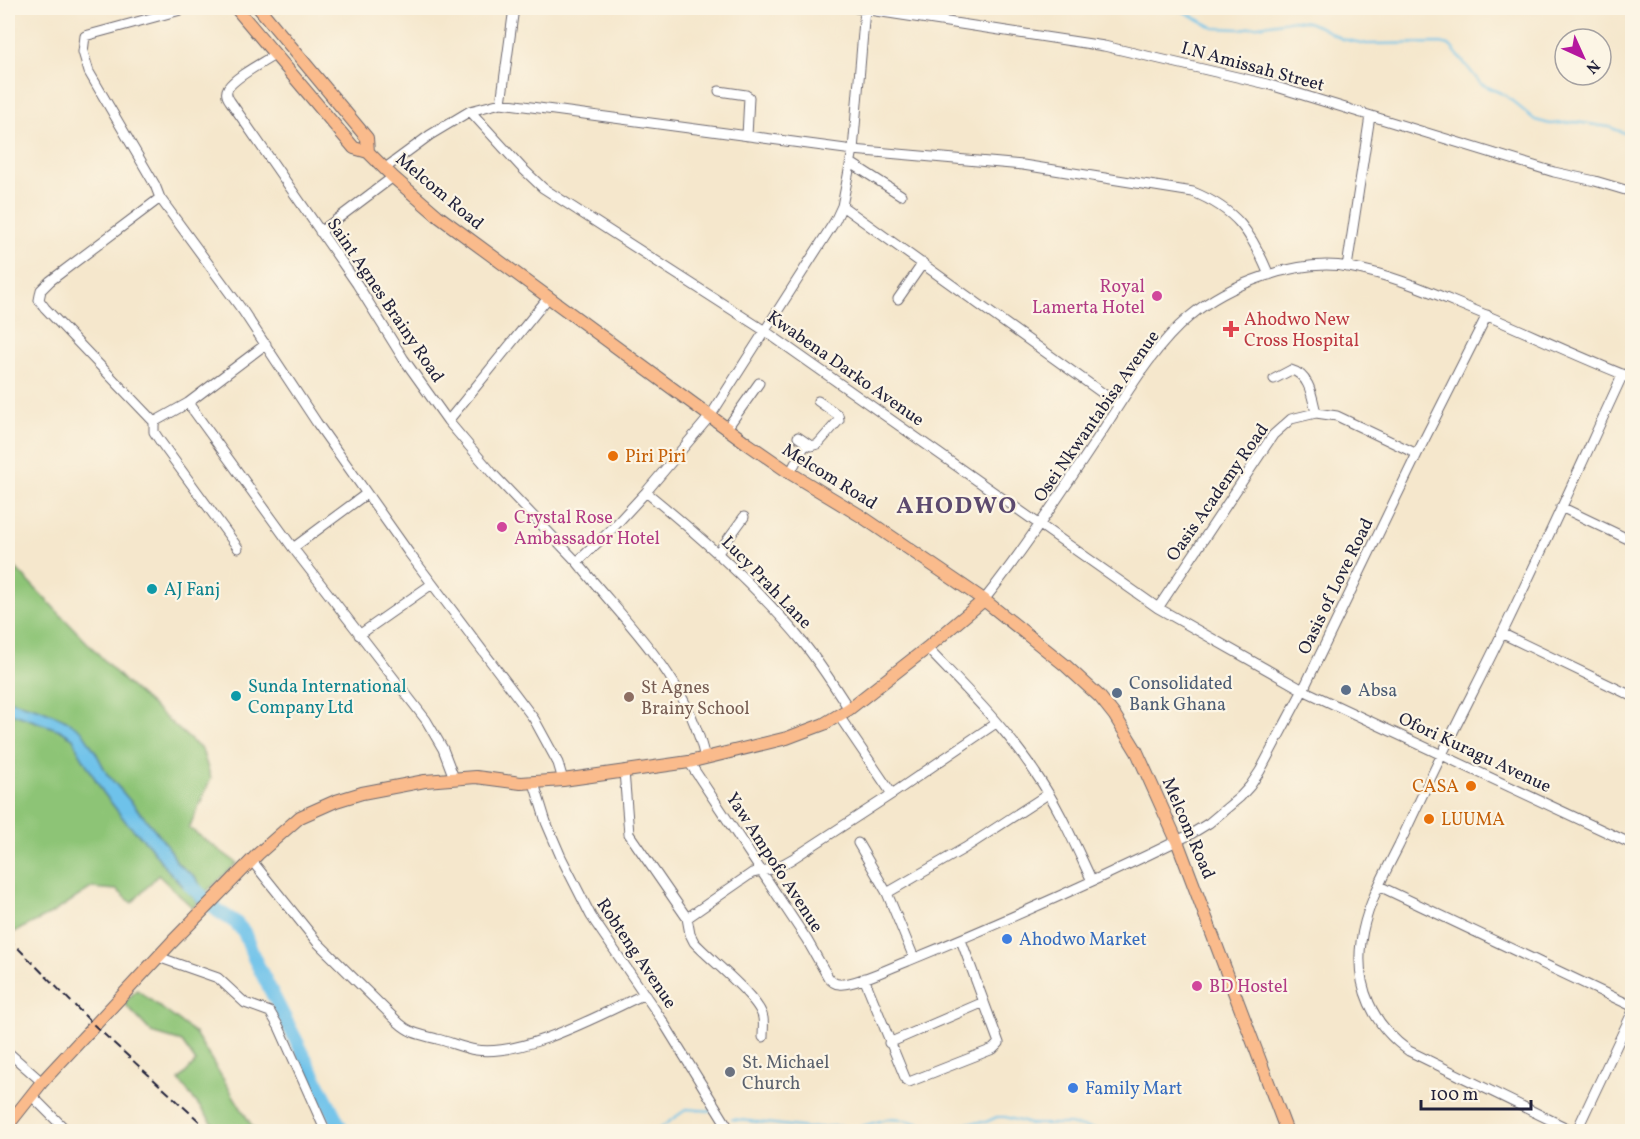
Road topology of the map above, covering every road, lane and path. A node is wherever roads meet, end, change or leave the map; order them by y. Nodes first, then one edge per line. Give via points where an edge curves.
1 (188, 8) edge
2 (236, 8) edge
3 (259, 8) edge
4 (514, 8) edge
5 (861, 8) edge
6 (276, 54) junction
7 (719, 91) dead end
8 (501, 103) junction
9 (470, 111) junction
10 (1370, 116) junction
11 (747, 136) junction
12 (853, 150) junction
13 (368, 152) junction
14 (851, 163) junction
15 (389, 173) junction
16 (1632, 192) edge
17 (901, 195) dead end
18 (160, 198) junction
19 (842, 206) junction
20 (320, 232) junction
21 (923, 264) junction
22 (1347, 267) junction
23 (1269, 275) junction
24 (548, 298) junction
25 (898, 299) dead end
26 (1487, 315) junction
27 (765, 331) junction
28 (266, 344) junction
29 (1628, 376) edge
30 (1274, 379) dead end
31 (759, 383) dead end
32 (818, 401) dead end
33 (188, 403) junction
34 (1119, 405) junction
35 (1316, 413) junction
36 (711, 416) junction
37 (448, 421) junction
38 (154, 422) junction
39 (727, 428) junction
40 (1417, 454) junction
41 (790, 473) junction
42 (646, 492) junction
43 (366, 494) junction
44 (1561, 507) junction
45 (744, 518) dead end
46 (1040, 525) junction
47 (1632, 541) edge
48 (293, 548) junction
49 (238, 549) dead end
50 (717, 554) junction
51 (577, 562) junction
52 (432, 584) junction
53 (984, 600) junction
54 (1158, 608) junction
55 (1503, 634) junction
56 (360, 635) junction
57 (927, 648) junction
58 (1303, 690) junction
59 (1632, 696) edge
60 (844, 713) junction
61 (996, 723) junction
62 (1442, 754) junction
63 (705, 759) junction
64 (689, 762) junction
65 (624, 771) junction
66 (454, 778) junction
67 (563, 780) junction
68 (534, 783) junction
69 (892, 794) junction
70 (1048, 794) junction
71 (1177, 841) junction
72 (858, 843) dead end
73 (1632, 844) edge
74 (252, 861) junction
75 (760, 870) junction
76 (1092, 881) junction
77 (1379, 886) junction
78 (887, 893) junction
79 (687, 918) junction
80 (961, 940) junction
81 (158, 957) junction
82 (914, 958) junction
83 (864, 978) junction
84 (831, 982) joint
85 (645, 994) junction
86 (984, 1002) junction
87 (1632, 1006) edge
88 (1632, 1013) edge
89 (762, 1037) dead end
90 (889, 1043) junction
91 (8, 1052) edge
92 (42, 1082) junction
93 (31, 1095) junction
94 (8, 1125) edge
95 (68, 1131) edge
96 (326, 1131) edge
97 (731, 1131) edge
98 (1287, 1131) edge
99 (1575, 1131) edge

1 - 18 street via 85,36 83,52 89,72
2 - 6 main road
3 - 13 main road, Melcom Road via 367,138
4 - 8 street
5 - 10 street, I.N Amissah Street via 1104,46 1267,84
5 - 12 street
6 - 13 main road via 354,148
6 - 20 street, Saint Agnes Brainy Road via 227,88 226,95
7 - 11 street via 749,97
8 - 9 street
8 - 11 street
9 - 15 street via 430,135
9 - 27 street, Kwabena Darko Avenue via 543,188
10 - 16 street, I.N Amissah Street
10 - 22 street
11 - 12 street
12 - 14 street
12 - 23 street via 1023,165 1193,192 1212,200 1246,229
13 - 15 main road, Melcom Road
14 - 17 street
14 - 19 street
15 - 20 street
15 - 24 main road, Melcom Road via 438,216
18 - 28 street
18 - 38 street via 50,282 39,300
19 - 21 street
19 - 27 street
20 - 37 street, Saint Agnes Brainy Road
21 - 25 street
21 - 34 street
22 - 23 street, Osei Nkwantabisa Avenue via 1293,269
22 - 26 street, Osei Nkwantabisa Avenue via 1401,281
23 - 34 street, Osei Nkwantabisa Avenue via 1216,298 1188,318 1157,352
24 - 36 main road, Melcom Road
24 - 37 street
26 - 29 street, Osei Nkwantabisa Avenue
26 - 40 street, Oasis of Love Road
27 - 36 street
27 - 46 street, Kwabena Darko Avenue
28 - 33 street
28 - 43 street
29 - 44 street
30 - 35 street via 1291,369 1296,371 1310,386
31 - 39 street
32 - 41 street via 838,415 839,420 818,444 811,446 802,440
33 - 38 street
33 - 48 street
34 - 46 street, Osei Nkwantabisa Avenue
35 - 40 street via 1336,416
35 - 54 street, Oasis Academy Road via 1291,419 1273,435
36 - 39 main road, Melcom Road
36 - 42 street
37 - 51 street, Saint Agnes Brainy Road
38 - 49 street via 154,432
39 - 41 main road, Melcom Road
40 - 58 street, Oasis of Love Road
41 - 53 main road, Melcom Road
42 - 50 street, Lucy Prah Lane
42 - 51 street
43 - 48 street
43 - 52 street
44 - 47 street
44 - 55 street
45 - 50 street
46 - 53 street, Osei Nkwantabisa Avenue
46 - 54 street, Kwabena Darko Avenue
48 - 56 street
50 - 60 street, Lucy Prah Lane via 804,644
51 - 63 street, Saint Agnes Brainy Road via 675,682 693,718
52 - 56 street
52 - 67 street via 534,719
53 - 57 main road
53 - 71 main road, Melcom Road via 1065,665 1115,716 1137,752
54 - 58 street, Kwabena Darko Avenue
55 - 59 street
55 - 62 street
56 - 66 street via 426,720
57 - 60 main road
57 - 61 street
58 - 62 street, Ofori Kuragu Avenue
58 - 71 street, Oasis of Love Road via 1250,786 1209,823
60 - 63 main road via 787,738
60 - 69 street, Lucy Prah Lane
61 - 69 street
61 - 70 street via 1020,750
62 - 73 street, Ofori Kuragu Avenue
62 - 77 street
63 - 64 main road
64 - 65 main road
64 - 75 street, Yaw Ampofo Avenue
65 - 67 main road
65 - 79 street via 629,834
66 - 68 main road
66 - 74 main road via 336,801 300,817
67 - 68 main road
68 - 85 street, Robteng Avenue via 546,822 575,886
69 - 75 street via 792,859 776,868
70 - 76 street
70 - 78 street
71 - 76 street, Oasis of Love Road
71 - 98 main road, Melcom Road
72 - 78 street
74 - 81 main road
74 - 85 street via 325,950 399,1023 421,1036 477,1050 502,1050 556,1034
75 - 79 street
75 - 84 street, Yaw Ampofo Avenue
76 - 80 street, Oasis of Love Road
77 - 87 street
77 - 99 street via 1363,930 1359,962 1365,996 1385,1031 1409,1051
78 - 82 street
79 - 89 street via 694,942 760,1010
80 - 82 street, Oasis of Love Road
80 - 86 street
81 - 92 main road
81 - 96 street via 218,978 245,1003 270,1012
82 - 83 street, Oasis of Love Road
83 - 84 street, Oasis of Love Road via 845,984
83 - 90 street
85 - 97 street, Robteng Avenue
86 - 90 street
86 - 90 street via 999,1040 993,1049 909,1082
88 - 99 street
91 - 92 street
92 - 93 main road
93 - 94 main road
93 - 95 street

